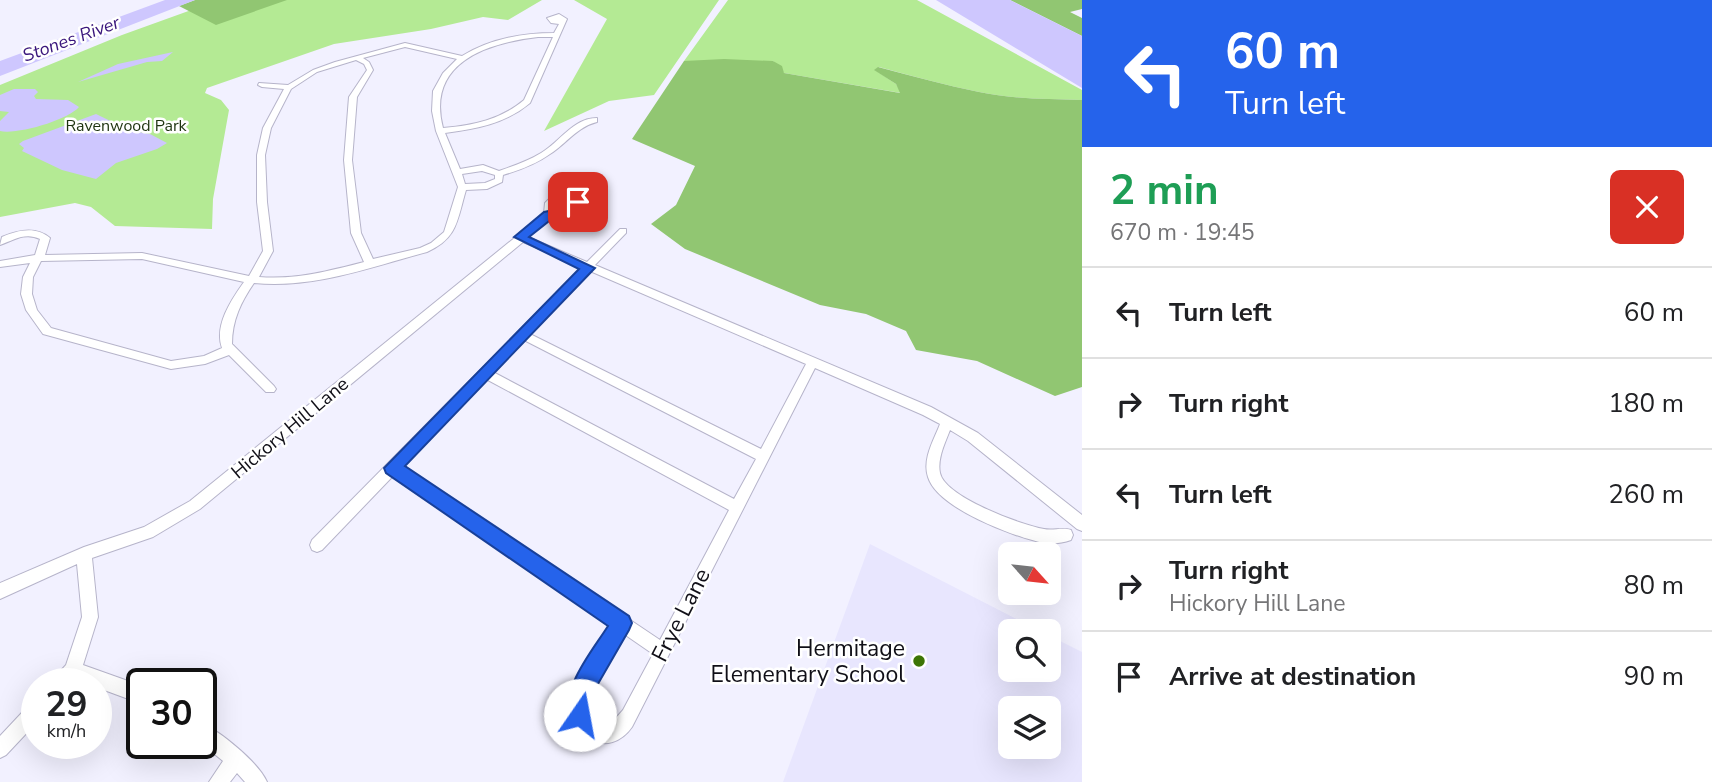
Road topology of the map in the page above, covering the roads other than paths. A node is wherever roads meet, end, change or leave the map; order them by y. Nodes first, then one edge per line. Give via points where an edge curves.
1 (562, 22) dead end
2 (556, 34) junction
3 (418, 47) joint
4 (357, 58) junction
5 (463, 58) junction
6 (262, 85) dead end
7 (289, 87) junction
8 (594, 120) dead end
9 (440, 131) junction
10 (457, 172) junction
11 (499, 174) junction
12 (462, 187) junction
13 (549, 215) dead end
14 (623, 231) dead end
15 (520, 237) junction
16 (0, 242) edge
17 (38, 258) junction
18 (370, 262) junction
19 (0, 264) edge
20 (588, 268) junction
21 (251, 279) junction
22 (523, 335) junction
23 (230, 350) junction
24 (812, 363) junction
25 (485, 373) junction
26 (270, 390) dead end
27 (947, 422) junction
28 (763, 456) junction
29 (392, 468) junction
30 (736, 507) junction
31 (1082, 524) edge
32 (1066, 535) dead end
33 (317, 545) dead end
34 (84, 554) junction
35 (0, 591) edge
36 (621, 623) junction
37 (663, 651) junction
38 (74, 668) edge
39 (21, 726) edge
40 (217, 744) edge
41 (0, 749) edge
42 (236, 759) junction
43 (218, 782) edge
44 (258, 782) edge

1 - 2 street
2 - 5 street via 511,36
2 - 9 street via 520,108 490,123
3 - 4 street via 405,45
3 - 5 street
4 - 7 street via 315,71
4 - 18 street via 370,70 353,97 348,160 356,233
5 - 9 street via 442,80 435,97
6 - 7 street
7 - 21 street via 267,128 261,155 268,251
8 - 11 street via 581,122 535,160
9 - 10 street
10 - 11 street via 483,168
10 - 12 street
11 - 12 street via 494,184
12 - 18 street via 449,233 443,238 422,250
13 - 15 street, Hickory Hill Lane
14 - 20 street
15 - 20 street
15 - 34 street, Hickory Hill Lane via 195,505 148,532
16 - 17 street via 22,233 41,234 46,240
17 - 19 street
17 - 21 street via 142,256
17 - 23 street via 30,272 28,301 34,318 47,331 171,365 205,360
18 - 21 street via 309,279
20 - 22 street
20 - 24 street
21 - 23 street via 235,303 226,329
22 - 25 street
22 - 28 street
23 - 26 street
24 - 27 street
24 - 28 street, Frye Lane
25 - 29 street
25 - 30 street
27 - 31 street via 1001,457
27 - 32 street via 933,463 941,489 1025,531 1047,537
28 - 30 street, Frye Lane
29 - 33 street
29 - 36 street
30 - 37 street, Frye Lane
34 - 35 street, Hickory Hill Lane
34 - 38 street via 90,617
36 - 37 street
36 - 37 street, Frye Lane via 579,699 580,715 600,735 623,727
39 - 41 street
40 - 42 street
42 - 43 street
42 - 44 street

